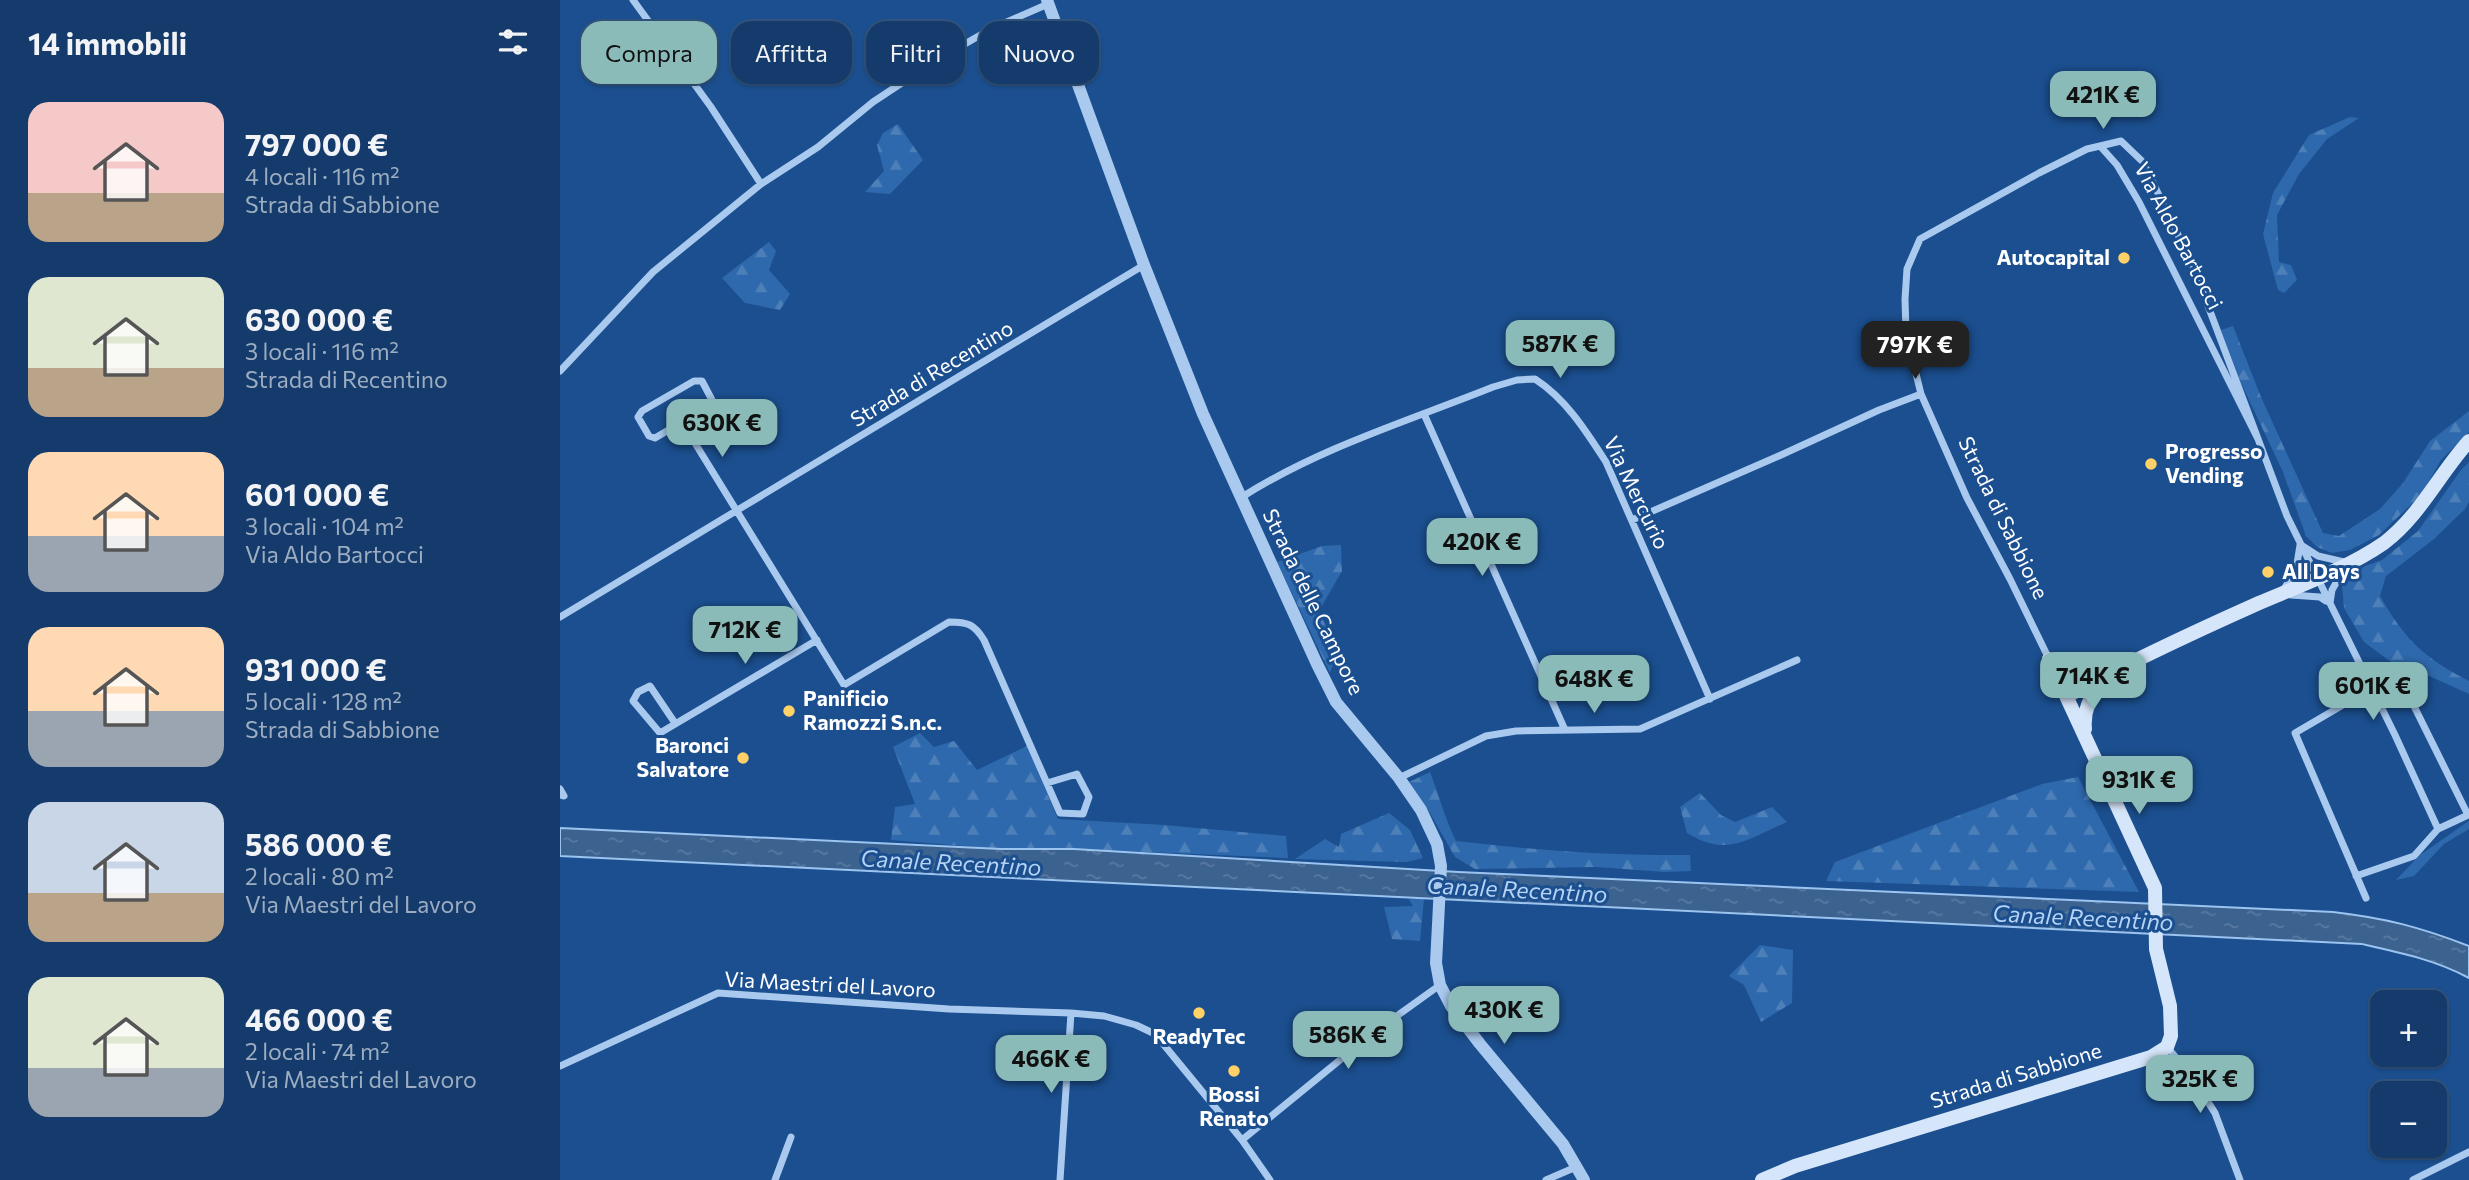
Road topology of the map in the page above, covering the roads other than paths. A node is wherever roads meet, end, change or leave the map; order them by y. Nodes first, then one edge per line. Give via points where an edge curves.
1 (633, 0) edge
2 (1048, 2) edge
3 (2100, 146) junction
4 (761, 184) junction
5 (1144, 265) junction
6 (560, 371) edge
7 (1921, 394) junction
8 (1424, 414) junction
9 (682, 422) junction
10 (2258, 439) junction
11 (2469, 441) edge
12 (1242, 497) junction
13 (737, 511) junction
14 (1632, 520) junction
15 (2300, 544) junction
16 (2349, 562) junction
17 (2316, 578) junction
18 (2280, 595) junction
19 (2330, 604) junction
20 (560, 617) edge
21 (817, 640) junction
22 (2049, 659) junction
23 (1797, 660) dead end
24 (2104, 676) junction
25 (2372, 688) junction
26 (2067, 696) junction
27 (1710, 699) junction
28 (675, 723) junction
29 (1565, 730) junction
30 (2086, 741) junction
31 (1399, 778) junction
32 (1047, 783) junction
33 (560, 789) edge
34 (560, 795) edge
35 (2438, 830) junction
36 (2357, 876) junction
37 (2367, 898) dead end
38 (1440, 985) junction
39 (1071, 1013) junction
40 (2167, 1047) junction
41 (560, 1066) edge
42 (790, 1137) dead end
43 (1242, 1140) junction
44 (2469, 1152) edge
45 (1576, 1167) junction
46 (775, 1180) edge
47 (1060, 1180) edge
48 (1270, 1180) edge
49 (1546, 1180) edge
50 (1584, 1180) edge
51 (1762, 1180) edge
52 (2240, 1180) edge
53 (2413, 1180) edge

1 - 4 street
2 - 4 street via 934,61 873,102 818,148
2 - 5 street, Strada delle Campore
3 - 7 street, Strada di Sabbione via 2039,173 1920,239 1907,269 1905,299 1906,333
3 - 10 street, Via Aldo Bartocci via 2139,202
3 - 10 street, Via Aldo Bartocci via 2121,141 2143,162 2193,266
4 - 6 street via 653,272
5 - 12 street, Strada delle Campore via 1203,414
5 - 13 street, Strada di Recentino
7 - 14 street
7 - 22 street, Strada di Sabbione via 1967,498
8 - 12 street, Via Mercurio via 1334,448
8 - 14 street, Via Mercurio via 1493,387 1535,379 1562,401 1586,430
8 - 29 street
9 - 9 street via 712,400 702,381 694,381 638,417 655,438
9 - 13 street
10 - 15 street, Via Aldo Bartocci
11 - 16 main road via 2404,525
12 - 31 street, Strada delle Campore via 1336,702
13 - 20 street, Strada di Recentino
13 - 21 street
14 - 27 street, Via Mercurio
15 - 16 street via 2318,556
15 - 17 street, Via Aldo Bartocci
15 - 18 street via 2296,570
16 - 17 main road
16 - 19 street via 2332,590
17 - 18 main road
17 - 19 street, Via Aldo Bartocci
18 - 19 street via 2320,597
18 - 24 main road
19 - 25 street, Via Aldo Bartocci
21 - 28 street
21 - 32 street via 844,685 949,622 975,626
22 - 24 main road via 2064,673
22 - 26 main road, Strada di Sabbione
23 - 27 street
24 - 26 main road
24 - 30 main road via 2084,716
25 - 35 street, Via Aldo Bartocci
25 - 35 street via 2409,696 2468,815
25 - 36 street via 2295,733
26 - 30 main road, Strada di Sabbione
27 - 29 street via 1640,729
28 - 28 street via 660,733 633,701 638,692 650,686
29 - 31 street via 1486,736
30 - 40 main road, Strada di Sabbione via 2155,888 2155,941 2170,1006
31 - 38 street, Strada delle Campore via 1437,844 1441,866 1436,963
32 - 32 street via 1060,813 1083,814 1089,797 1077,774
33 - 34 street via 564,796
35 - 36 street via 2414,856
36 - 37 street
38 - 43 street via 1373,1033
38 - 45 street, Strada delle Campore via 1451,1006 1563,1144
39 - 41 street, Via Maestri del Lavoro via 718,993
39 - 43 street, Via Maestri del Lavoro via 1115,1019 1155,1034
39 - 47 street
40 - 51 main road, Strada di Sabbione via 2151,1056
40 - 52 street via 2215,1113
42 - 46 street
43 - 48 street, Via Maestri del Lavoro
44 - 53 street
45 - 49 street
45 - 50 street, Strada delle Campore

